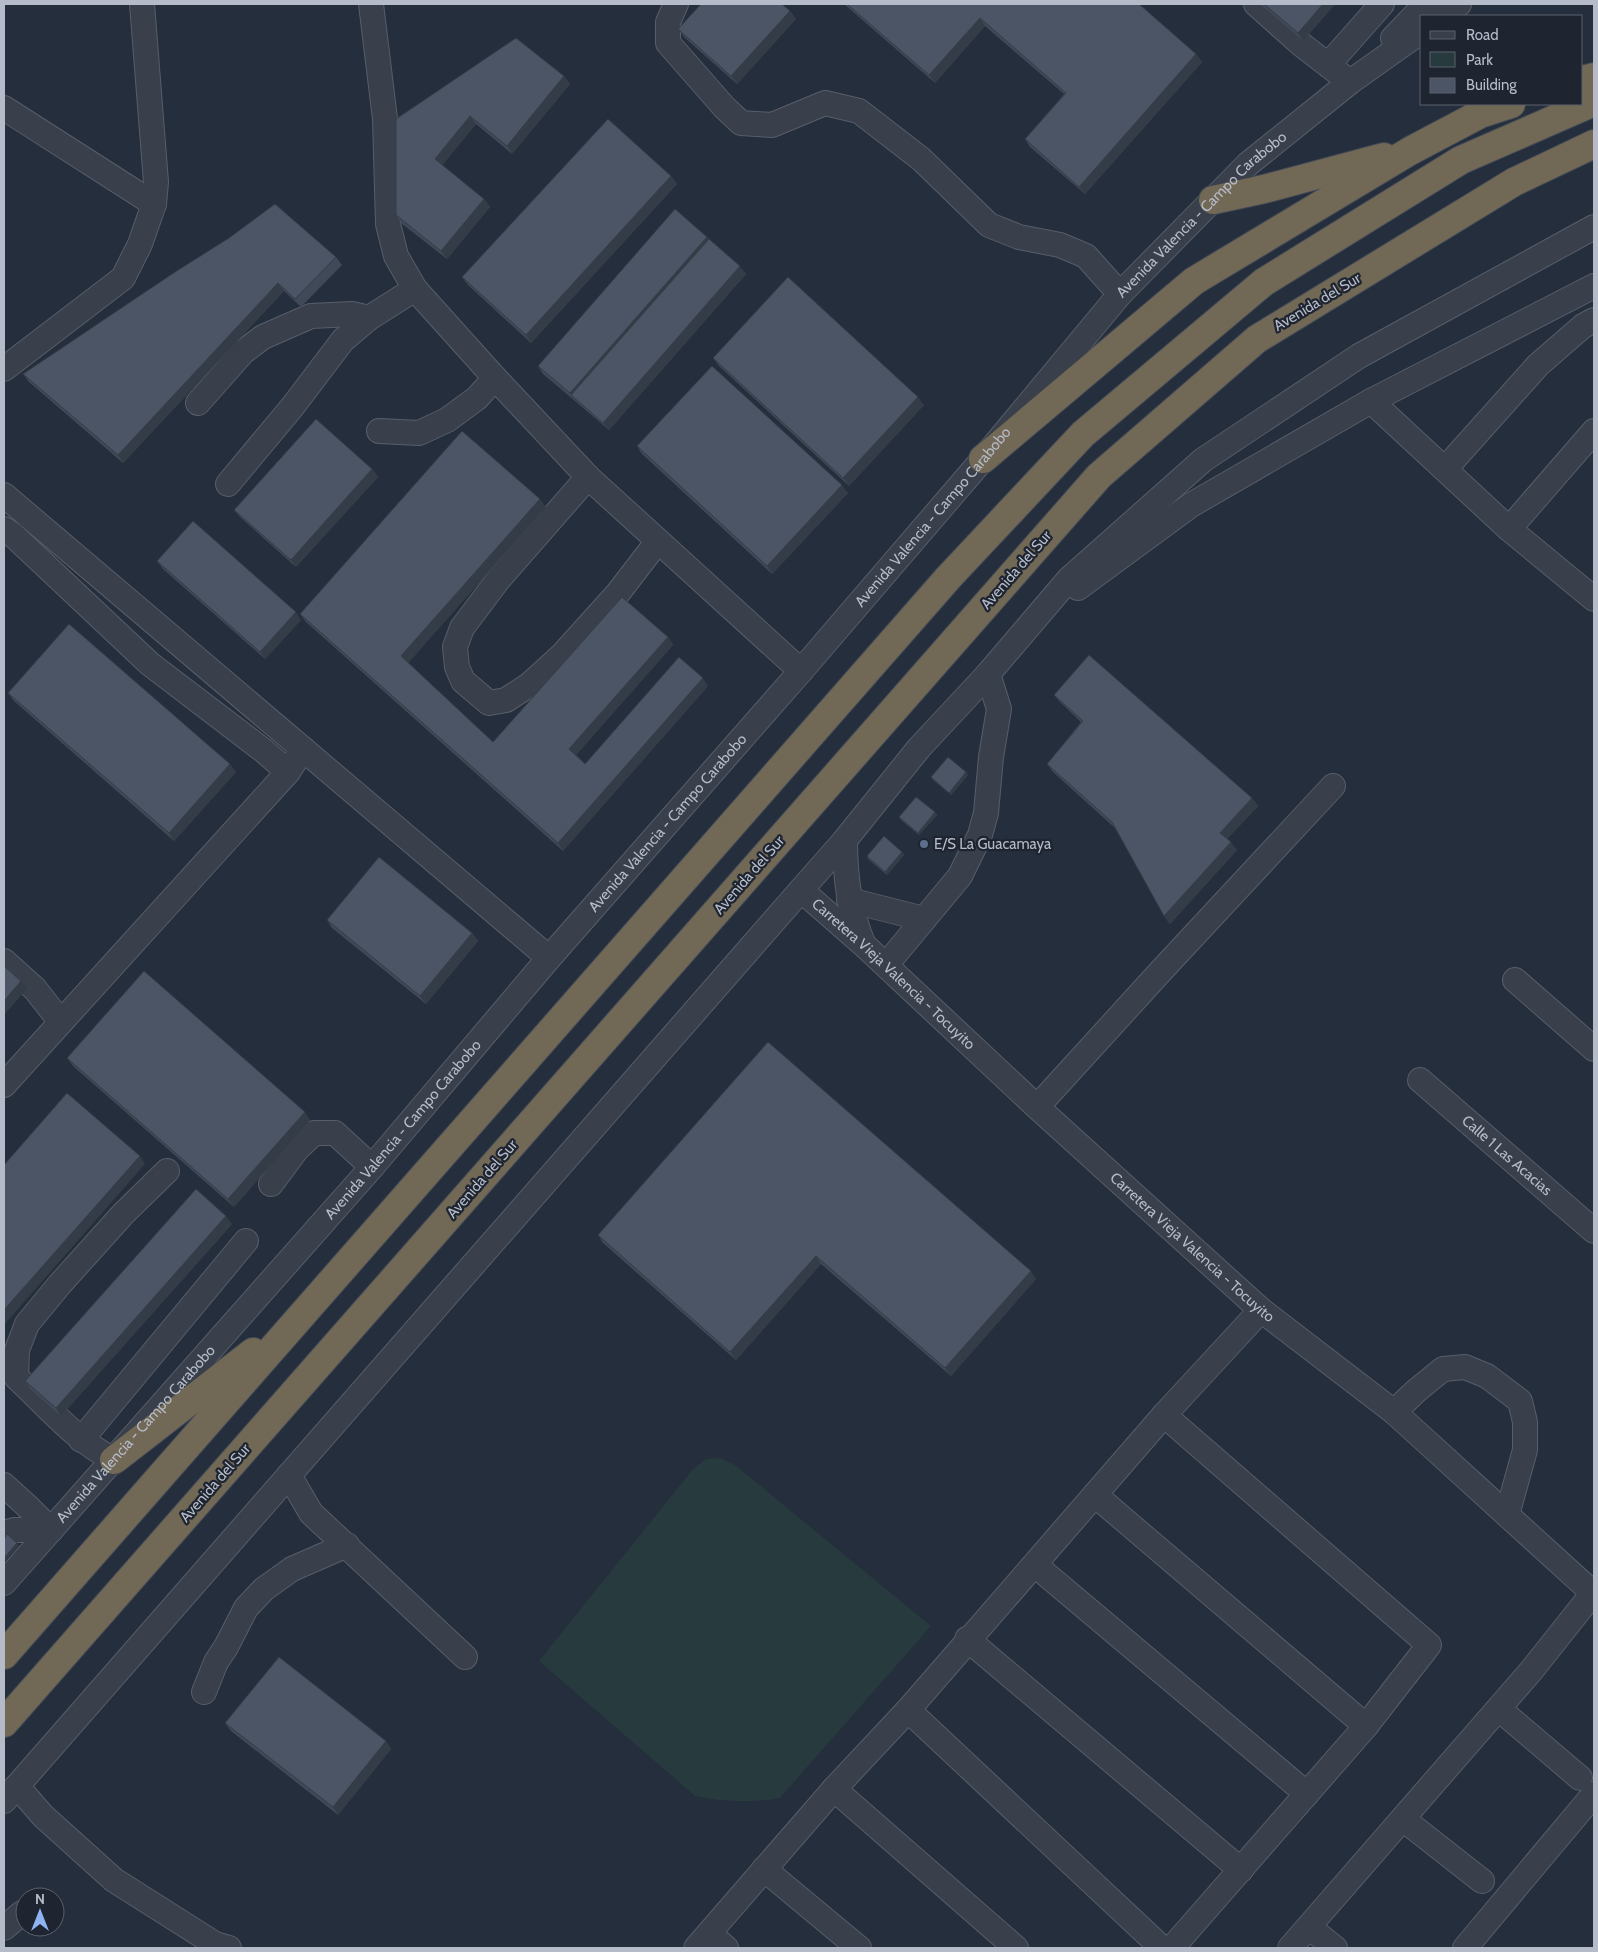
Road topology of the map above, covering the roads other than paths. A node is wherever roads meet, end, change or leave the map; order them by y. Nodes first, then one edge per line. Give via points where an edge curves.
1 (142, 4) edge
2 (371, 4) edge
3 (676, 4) edge
4 (1256, 4) edge
5 (1382, 4) edge
6 (1426, 4) edge
7 (1459, 4) edge
8 (1443, 15) edge
9 (1420, 32) edge
10 (1328, 65) junction
11 (1350, 82) junction
12 (1594, 102) edge
13 (1508, 105) edge
14 (4, 108) edge
15 (1594, 144) edge
16 (1410, 151) junction
17 (1212, 200) junction
18 (154, 204) junction
19 (1594, 227) edge
20 (1593, 287) edge
21 (415, 289) junction
22 (1120, 294) junction
23 (369, 318) junction
24 (1594, 320) edge
25 (4, 369) edge
26 (495, 378) junction
27 (1371, 401) junction
28 (198, 403) dead end
29 (379, 431) dead end
30 (1594, 431) edge
31 (983, 459) junction
32 (1445, 469) junction
33 (588, 477) junction
34 (228, 484) dead end
35 (4, 495) edge
36 (1509, 528) junction
37 (4, 529) edge
38 (658, 541) junction
39 (1591, 590) edge
40 (1034, 619) junction
41 (801, 671) junction
42 (988, 674) junction
43 (303, 749) junction
44 (288, 772) junction
45 (1333, 786) dead end
46 (845, 840) junction
47 (801, 890) junction
48 (849, 900) junction
49 (924, 920) junction
50 (865, 946) junction
51 (549, 958) junction
52 (4, 961) edge
53 (886, 965) junction
54 (1515, 980) dead end
55 (60, 1021) junction
56 (1594, 1049) edge
57 (1420, 1080) dead end
58 (4, 1085) edge
59 (1037, 1107) junction
60 (372, 1168) junction
61 (167, 1171) dead end
62 (271, 1184) dead end
63 (1594, 1232) edge
64 (246, 1241) dead end
65 (1261, 1310) junction
66 (304, 1313) junction
67 (1394, 1412) junction
68 (1164, 1414) junction
69 (81, 1440) junction
70 (114, 1460) junction
71 (289, 1475) junction
72 (4, 1485) edge
73 (1095, 1495) junction
74 (1508, 1515) junction
75 (10, 1526) edge
76 (51, 1530) junction
77 (347, 1545) junction
78 (1035, 1565) junction
79 (4, 1583) edge
80 (1594, 1593) edge
81 (968, 1640) junction
82 (4, 1655) edge
83 (465, 1657) dead end
84 (204, 1692) dead end
85 (1499, 1709) junction
86 (908, 1710) junction
87 (4, 1723) edge
88 (1366, 1726) junction
89 (1587, 1786) edge
90 (834, 1789) junction
91 (10, 1793) edge
92 (1306, 1794) junction
93 (1403, 1819) junction
94 (764, 1869) junction
95 (1241, 1870) junction
96 (1482, 1881) dead end
97 (15, 1919) edge
98 (1309, 1927) junction
99 (4, 1928) edge
100 (710, 1943) edge
101 (229, 1948) edge
102 (859, 1948) edge
103 (1016, 1948) edge
104 (1162, 1948) edge
105 (1172, 1948) edge
106 (1290, 1948) edge
107 (1335, 1948) edge
108 (1465, 1948) edge

1 - 18 street via 156,182
2 - 21 street via 385,118 388,224 396,256
3 - 22 street via 668,22 668,43 742,123 772,125 826,103 859,111 921,159 989,225 1019,237 1060,245 1086,256
4 - 10 street
5 - 10 street
6 - 11 street
7 - 8 street
9 - 11 street
10 - 11 street
11 - 17 street, Avenida Valencia - Campo Carabobo via 1248,164
12 - 66 highway via 1461,160 1264,282 1083,434 948,578
13 - 16 highway via 1480,114
14 - 18 street
15 - 87 highway, Avenida del Sur via 1514,182 1257,339 1099,476
16 - 17 highway
16 - 31 highway via 1194,282
17 - 22 street, Avenida Valencia - Campo Carabobo
18 - 25 street via 140,244 123,278
19 - 40 street via 1359,356 1203,460 1069,579
20 - 27 street
21 - 23 street
21 - 26 street
22 - 31 street, Avenida Valencia - Campo Carabobo
23 - 28 street via 352,314 311,316 263,336 243,352
23 - 34 street via 344,340
24 - 32 street via 1538,365
26 - 29 street via 477,398 447,420 419,433
26 - 33 street
27 - 32 street
27 - 40 street via 1191,505
30 - 36 street
31 - 41 street, Avenida Valencia - Campo Carabobo
32 - 36 street
33 - 38 street
33 - 38 street via 498,580 462,628 455,647 457,667 463,681 488,703 506,700 529,685 618,593
35 - 43 street
36 - 39 street
37 - 44 street via 150,664
38 - 41 street
40 - 42 street
41 - 51 street, Avenida Valencia - Campo Carabobo
42 - 46 street via 919,748
42 - 49 street via 999,709 986,813 980,835 960,876
43 - 44 street
43 - 51 street
44 - 55 street
45 - 59 street
46 - 47 street
46 - 48 street
47 - 50 street, Carretera Vieja Valencia - Tocuyito
47 - 71 street
48 - 49 street
48 - 50 street
49 - 53 street
50 - 53 street, Carretera Vieja Valencia - Tocuyito
51 - 60 street, Avenida Valencia - Campo Carabobo
52 - 55 street via 35,989
53 - 59 street, Carretera Vieja Valencia - Tocuyito
54 - 56 street
55 - 58 street
57 - 63 street, Calle 1 Las Acacias
59 - 65 street, Carretera Vieja Valencia - Tocuyito
60 - 62 street via 335,1133 314,1133
60 - 70 street, Avenida Valencia - Campo Carabobo
61 - 69 street via 60,1284 27,1324 17,1350 16,1377
64 - 69 street
65 - 67 street, Carretera Vieja Valencia - Tocuyito
65 - 68 street
66 - 70 highway
66 - 82 highway
67 - 74 street, Carretera Vieja Valencia - Tocuyito
67 - 74 street via 1443,1369 1465,1367 1487,1376 1520,1401 1525,1422 1525,1450
68 - 73 street
68 - 88 street via 1429,1645
69 - 70 street
70 - 76 street, Avenida Valencia - Campo Carabobo
71 - 77 street via 311,1513
71 - 91 street
72 - 76 street
73 - 78 street
73 - 88 street
74 - 80 street, Carretera Vieja Valencia - Tocuyito
75 - 76 street
76 - 79 street, Avenida Valencia - Campo Carabobo
77 - 83 street
77 - 84 street via 292,1569 264,1589 246,1608 216,1662
78 - 81 street
78 - 92 street
80 - 85 street
81 - 86 street
81 - 95 street
85 - 89 street
85 - 93 street
86 - 90 street
86 - 104 street
88 - 92 street
89 - 108 street
90 - 94 street
90 - 103 street
91 - 101 street via 43,1816 114,1880 215,1944
92 - 95 street
93 - 96 street
93 - 98 street
94 - 100 street
94 - 102 street
95 - 105 street
97 - 99 street
98 - 106 street
98 - 107 street

